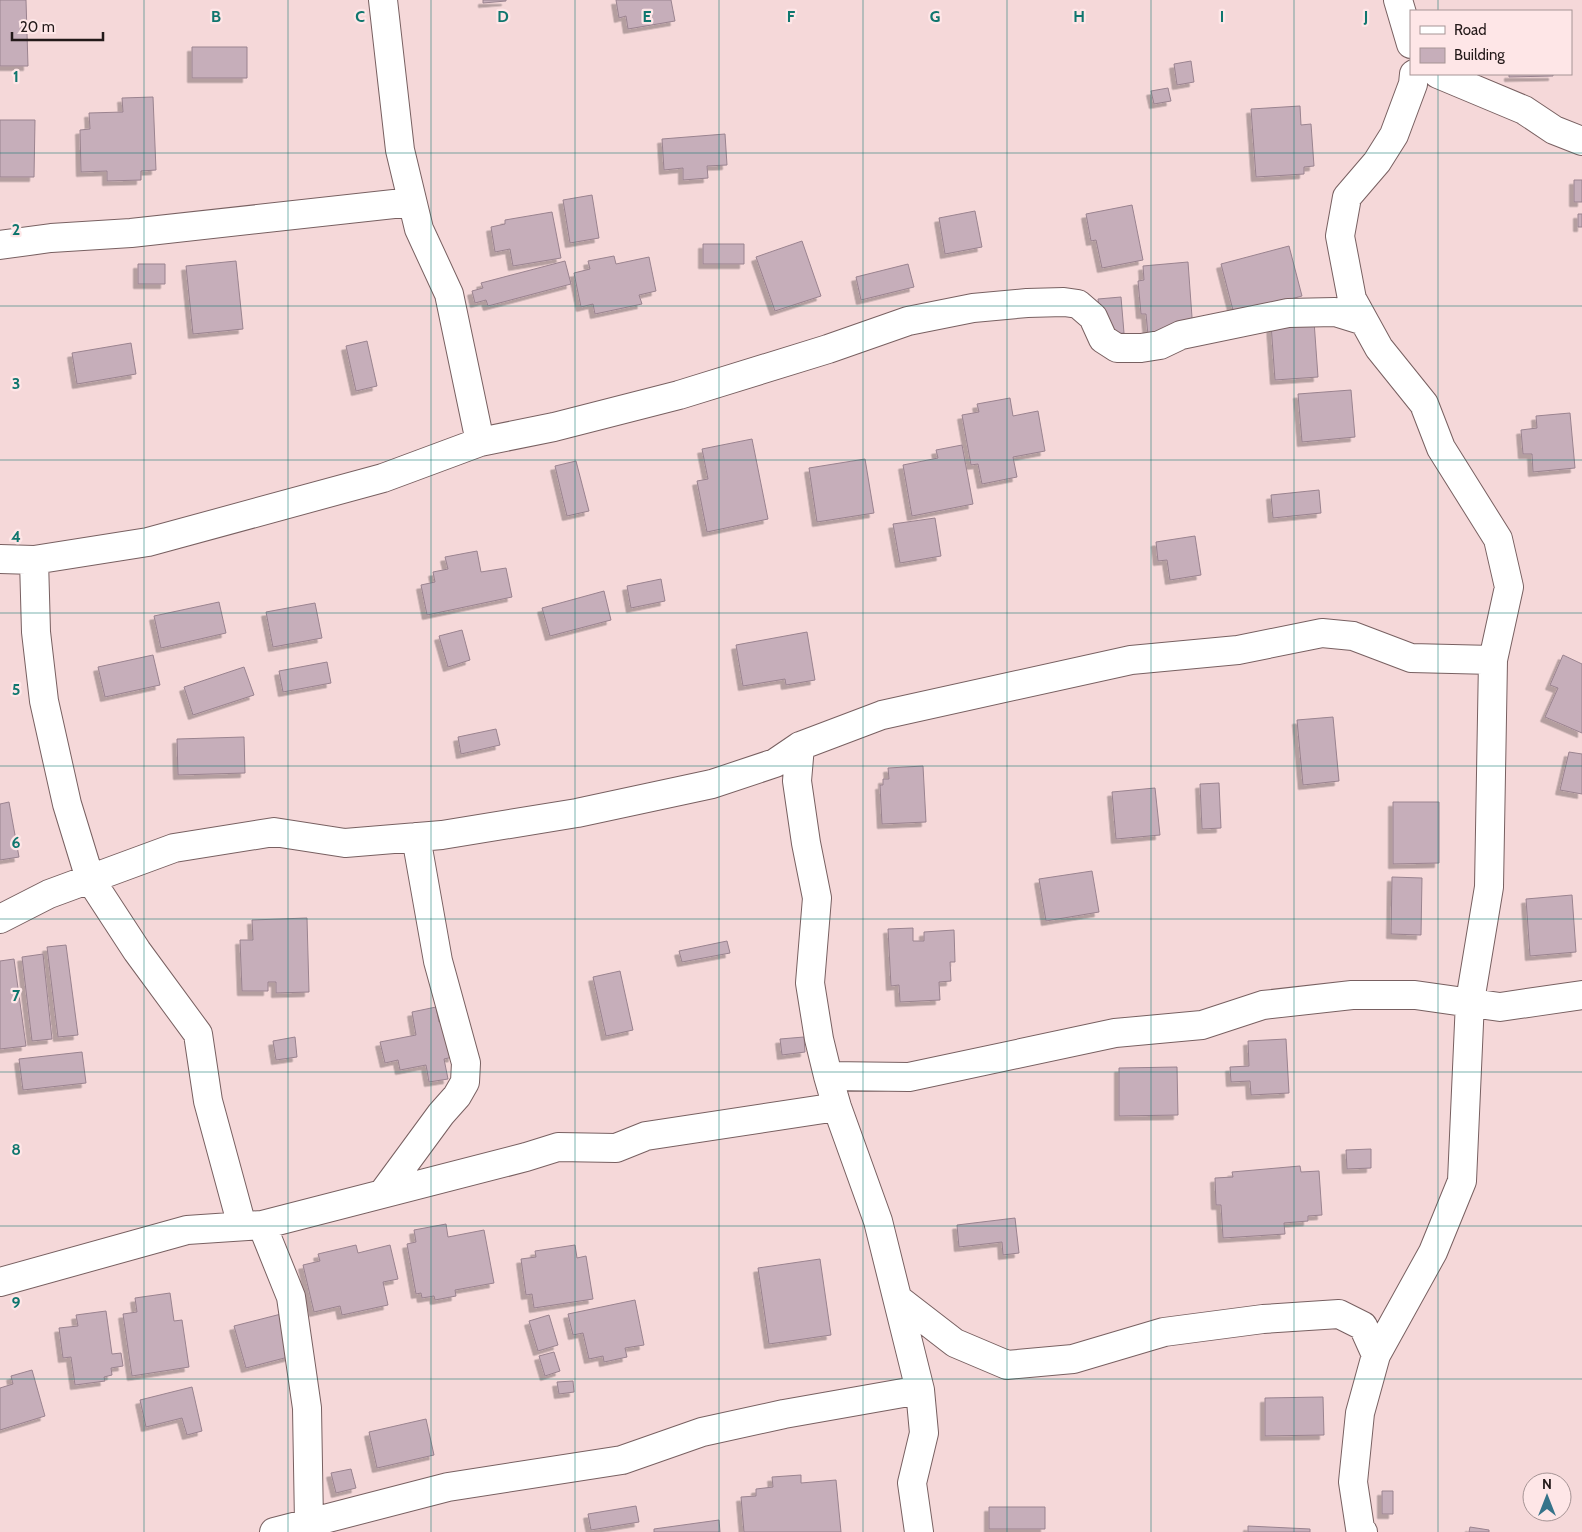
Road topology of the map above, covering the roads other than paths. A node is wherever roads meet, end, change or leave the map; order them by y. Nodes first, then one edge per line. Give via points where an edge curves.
1 (382, 0) edge
2 (1398, 0) edge
3 (1410, 41) edge
4 (1414, 75) edge
5 (1440, 75) edge
6 (1582, 141) edge
7 (412, 202) junction
8 (0, 245) edge
9 (1364, 320) junction
10 (480, 442) junction
11 (0, 559) edge
12 (34, 560) junction
13 (1493, 660) junction
14 (800, 746) junction
15 (416, 837) junction
16 (90, 879) junction
17 (0, 919) edge
18 (1582, 995) edge
19 (1470, 1001) junction
20 (828, 1076) junction
21 (837, 1107) junction
22 (384, 1193) junction
23 (252, 1226) junction
24 (0, 1282) edge
25 (898, 1299) junction
26 (1376, 1355) junction
27 (920, 1390) junction
28 (309, 1523) junction
29 (274, 1532) edge
30 (919, 1532) edge
31 (1363, 1532) edge

1 - 7 street via 400,150
2 - 3 street
4 - 9 street via 1394,135 1377,162 1347,197 1340,236 1352,299
5 - 6 street via 1524,110 1554,130
7 - 8 street
7 - 10 street via 419,229 449,294
9 - 10 street via 1335,312 1288,314 1181,335 1150,346 1117,348 1103,339 1093,318 1078,304 1027,303 973,308 908,320 828,349 679,394 554,427
9 - 13 street via 1379,348 1424,404 1441,448 1498,539 1509,587
10 - 12 street via 384,478 148,542
11 - 12 street
12 - 16 street via 36,632 44,701 67,804
13 - 14 street via 1410,658 1354,636 1322,633 1238,650 1131,660 1010,685 882,715
13 - 19 street via 1489,887
14 - 15 street via 775,763 712,784 577,813
14 - 20 street via 797,781 817,898 810,983
15 - 16 street via 345,843 274,832 174,848
15 - 22 street via 438,961 466,1063 465,1082
16 - 17 street via 49,894
16 - 23 street via 198,1034 208,1101
18 - 19 street via 1500,1007
19 - 20 street via 1415,995 1332,997 1263,1005 1202,1024 1115,1033 909,1077
19 - 26 street via 1462,1181 1433,1252
20 - 21 street
21 - 22 street via 646,1136 616,1148 558,1147
21 - 25 street via 878,1221
22 - 23 street
23 - 24 street via 187,1230
23 - 28 street via 291,1298 307,1408
25 - 26 street via 955,1343 1007,1365 1073,1359 1164,1332 1263,1319 1339,1314 1363,1326
25 - 27 street
26 - 31 street via 1360,1413 1354,1482
27 - 28 street via 702,1432 622,1460 448,1487
27 - 30 street via 924,1434 912,1483
28 - 29 street

